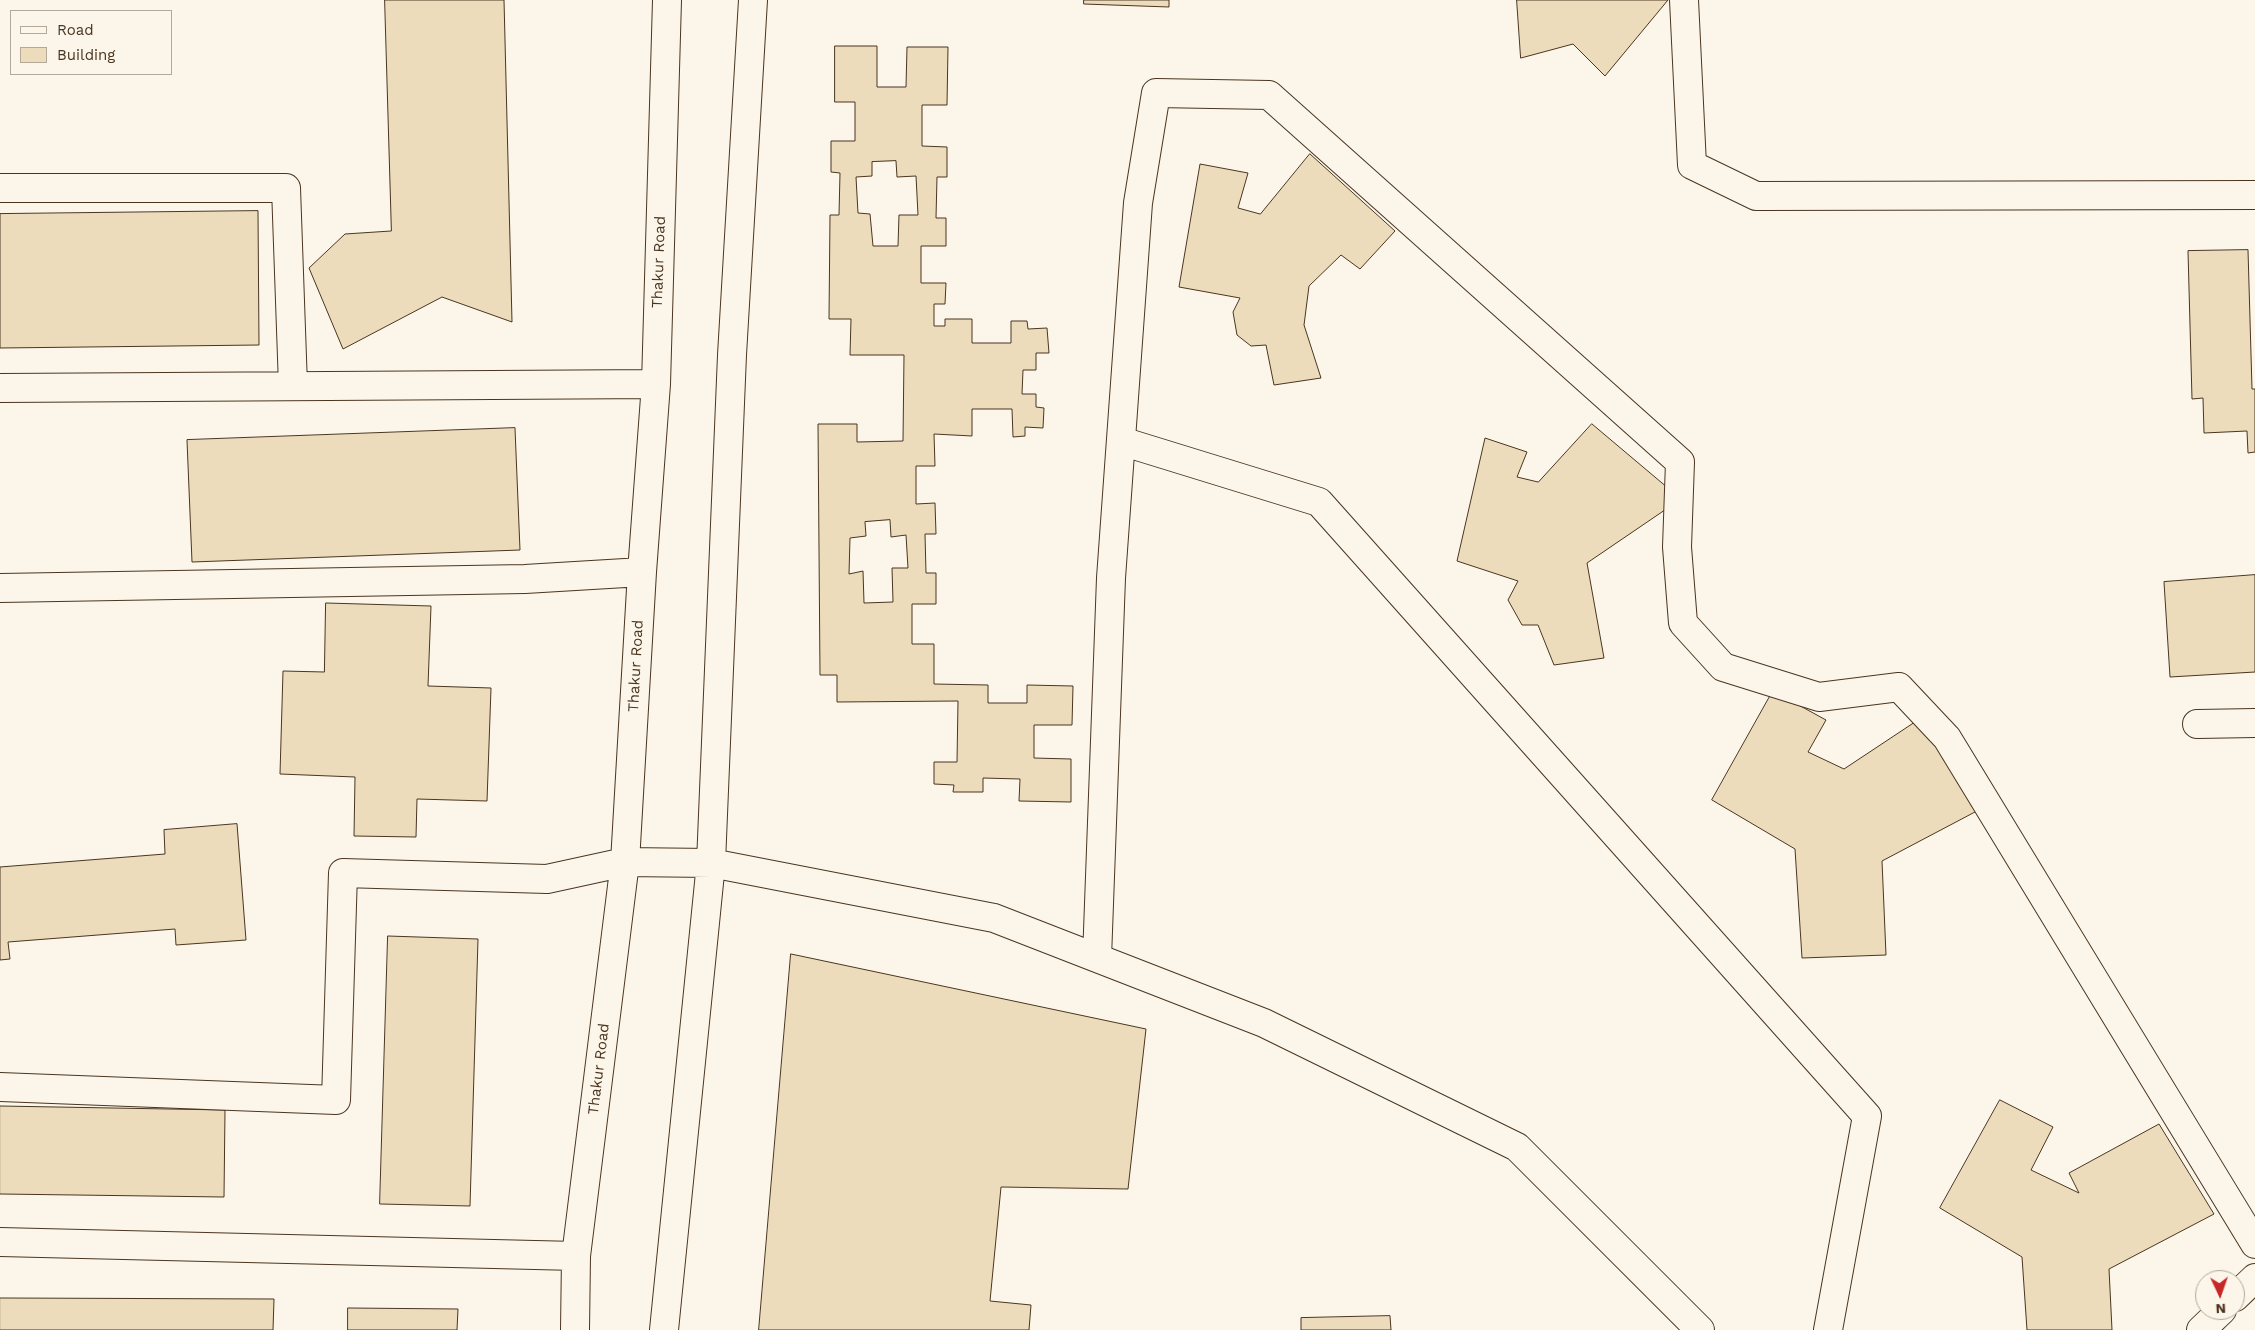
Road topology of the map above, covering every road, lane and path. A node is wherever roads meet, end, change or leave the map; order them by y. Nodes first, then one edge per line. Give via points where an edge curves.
1 (666, 0) edge
2 (753, 0) edge
3 (1684, 0) edge
4 (0, 188) edge
5 (2255, 195) edge
6 (656, 384) junction
7 (294, 386) junction
8 (0, 388) edge
9 (1121, 441) junction
10 (642, 572) junction
11 (0, 588) edge
12 (2255, 723) edge
13 (2197, 724) dead end
14 (625, 862) junction
15 (711, 863) junction
16 (1097, 958) junction
17 (0, 1086) edge
18 (0, 1242) edge
19 (2255, 1244) edge
20 (576, 1256) junction
21 (2255, 1278) edge
22 (2245, 1288) edge
23 (2211, 1320) edge
24 (575, 1330) edge
25 (664, 1330) edge
26 (1700, 1330) edge
27 (1828, 1330) edge
28 (2200, 1330) edge

1 - 6 street, Thakur Road
2 - 15 street via 732,356
3 - 5 street via 1692,165 1756,196
4 - 7 street via 286,188
6 - 7 street
6 - 10 street, Thakur Road
7 - 8 street
9 - 16 street via 1111,578
9 - 19 street via 1138,203 1156,93 1268,96 1680,462 1677,547 1684,623 1723,667 1819,696 1898,687 1946,738
9 - 27 street via 1319,502 1867,1116
10 - 11 street via 524,579
10 - 14 street, Thakur Road
12 - 13 street
14 - 15 street
14 - 17 street via 548,879 343,873 336,1100
14 - 20 street, Thakur Road
15 - 16 street via 994,918
15 - 25 street
16 - 26 street via 1264,1022 1517,1147
18 - 20 street
20 - 24 street, Thakur Road
21 - 22 street
23 - 28 street

